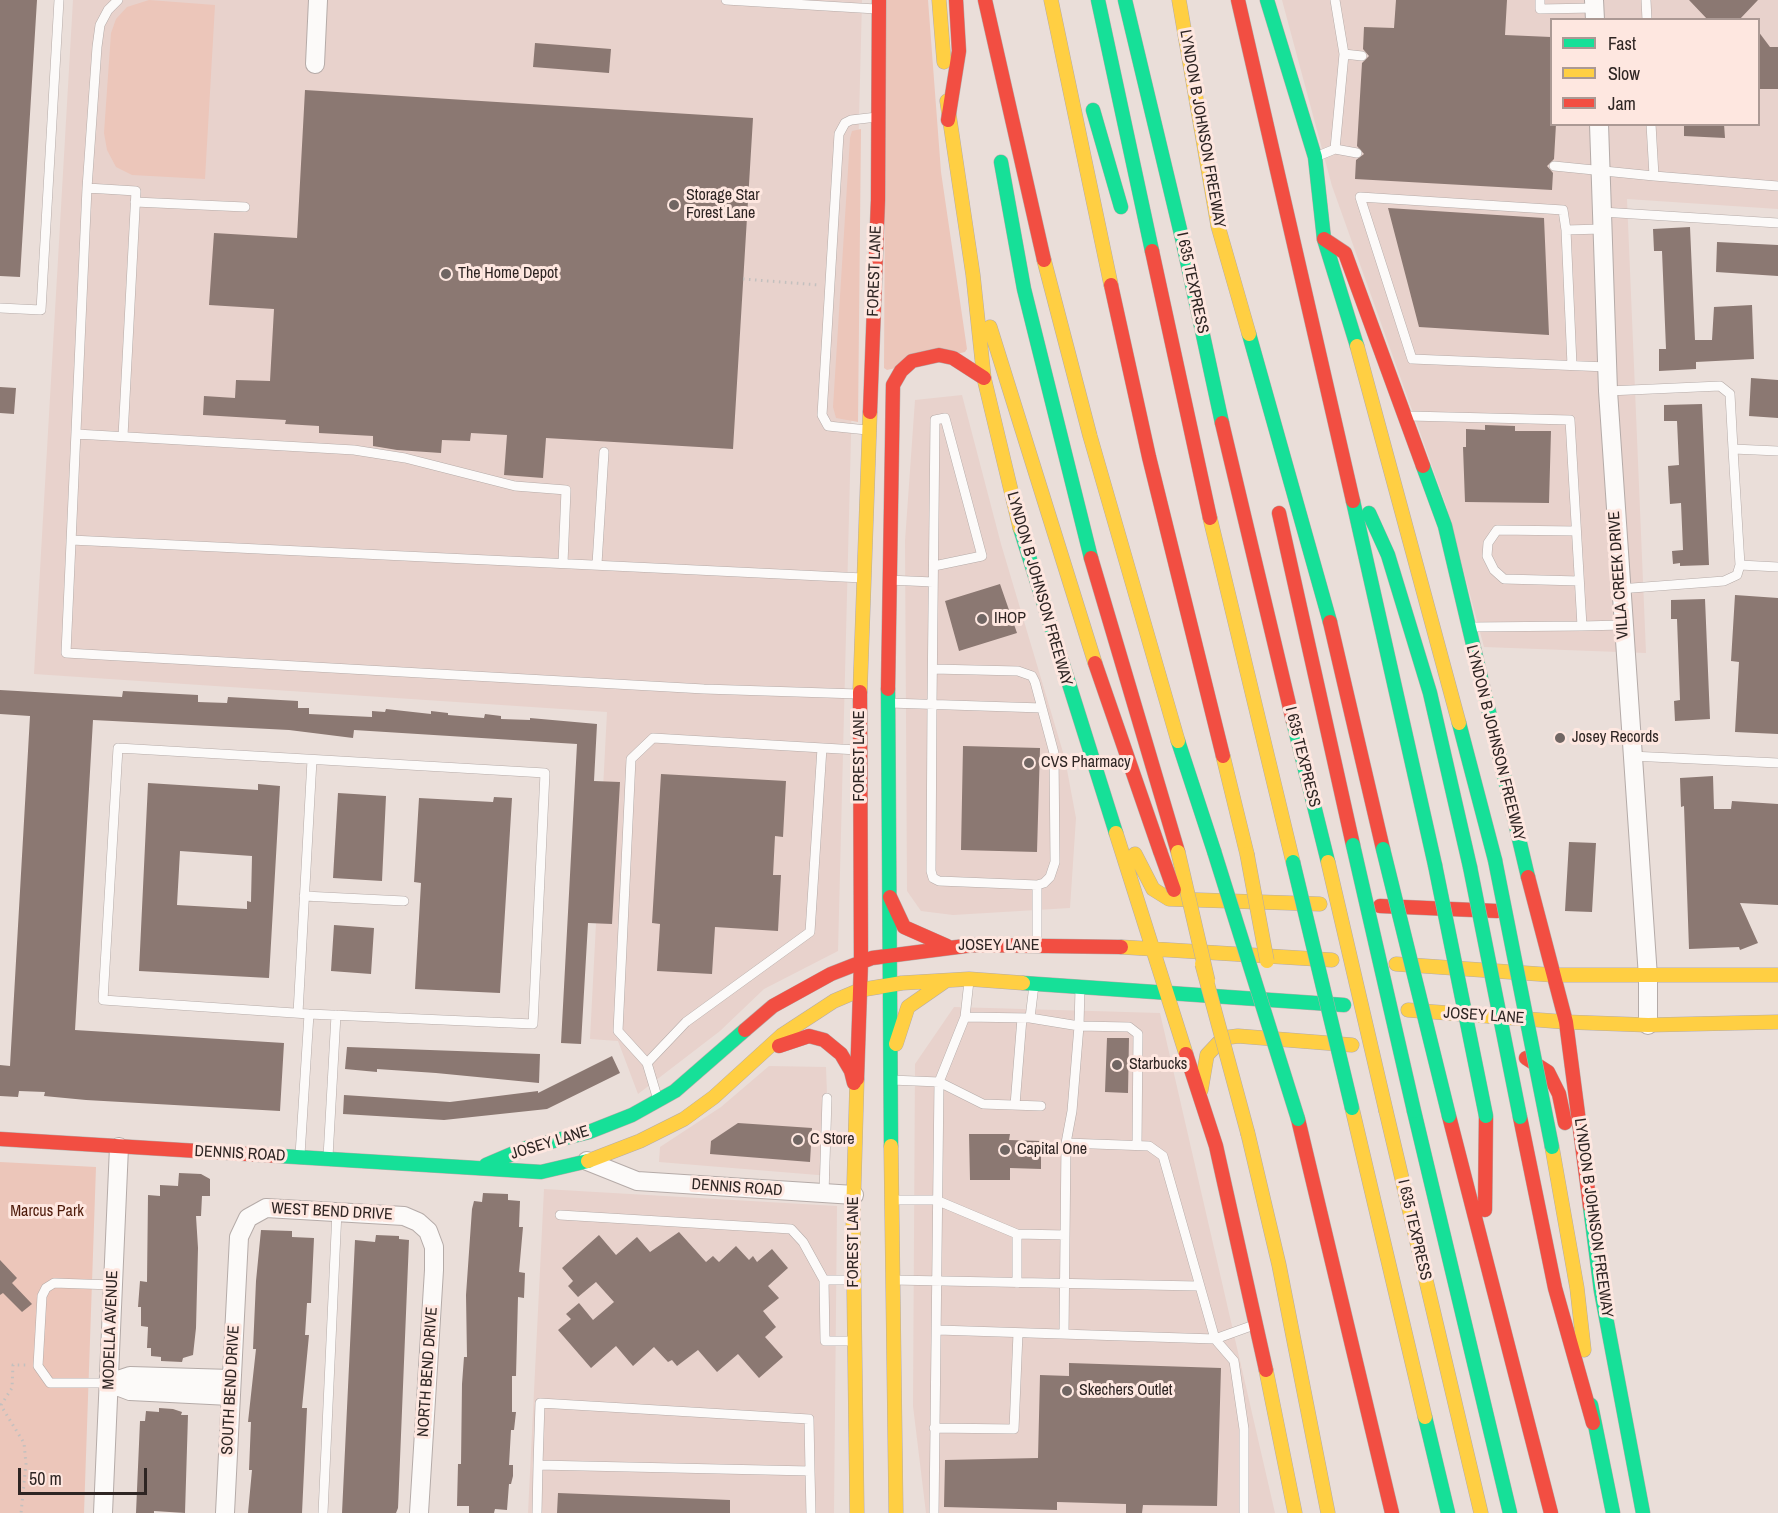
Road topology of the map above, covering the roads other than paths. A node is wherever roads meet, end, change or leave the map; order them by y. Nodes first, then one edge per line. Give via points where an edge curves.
1 (59, 0) edge
2 (118, 0) edge
3 (318, 0) edge
4 (726, 0) edge
5 (939, 0) edge
6 (956, 0) edge
7 (985, 0) edge
8 (1053, 0) edge
9 (1098, 0) edge
10 (1125, 0) edge
11 (1166, 0) edge
12 (1179, 0) edge
13 (1238, 0) edge
14 (1267, 0) edge
15 (1335, 0) edge
16 (1540, 0) edge
17 (1646, 0) edge
18 (879, 4) edge
19 (1594, 9) edge
20 (1647, 18) edge
21 (1167, 19) dead end
22 (988, 21) junction
23 (1344, 54) junction
24 (1362, 56) dead end
25 (315, 64) dead end
26 (1081, 71) dead end
27 (990, 86) dead end
28 (1088, 94) dead end
29 (878, 117) junction
30 (948, 120) junction
31 (1599, 126) edge
32 (1651, 126) edge
33 (999, 145) dead end
34 (1335, 149) junction
35 (1357, 153) dead end
36 (1315, 157) junction
37 (1178, 159) dead end
38 (1554, 166) dead end
39 (1601, 169) junction
40 (1654, 176) junction
41 (1778, 186) edge
42 (87, 188) junction
43 (135, 202) junction
44 (245, 207) dead end
45 (1125, 218) dead end
46 (1602, 221) junction
47 (1778, 223) edge
48 (1218, 226) junction
49 (1566, 230) junction
50 (1182, 238) junction
51 (1323, 239) junction
52 (974, 275) junction
53 (1145, 286) dead end
54 (0, 308) edge
55 (1572, 365) junction
56 (1607, 367) junction
57 (984, 378) junction
58 (1608, 391) junction
59 (1404, 416) junction
60 (869, 430) junction
61 (891, 432) junction
62 (1261, 432) dead end
63 (76, 434) junction
64 (123, 436) junction
65 (1733, 449) junction
66 (1778, 451) edge
67 (604, 452) dead end
68 (1344, 456) junction
69 (1198, 468) junction
70 (1276, 500) dead end
71 (1576, 531) junction
72 (71, 540) junction
73 (563, 562) junction
74 (597, 564) junction
75 (1740, 565) junction
76 (934, 566) junction
77 (1778, 567) edge
78 (875, 579) junction
79 (1579, 581) junction
80 (933, 582) junction
81 (1619, 590) junction
82 (1582, 626) junction
83 (1622, 626) junction
84 (1467, 627) junction
85 (933, 669) junction
86 (860, 694) junction
87 (889, 704) junction
88 (932, 705) junction
89 (1042, 708) junction
90 (822, 748) junction
91 (860, 750) junction
92 (1631, 756) junction
93 (312, 760) junction
94 (1778, 763) edge
95 (1107, 808) junction
96 (1520, 845) junction
97 (1037, 885) junction
98 (888, 892) junction
99 (304, 896) junction
100 (404, 901) dead end
101 (1037, 946) junction
102 (950, 947) junction
103 (1152, 947) junction
104 (888, 956) junction
105 (861, 962) junction
106 (1553, 975) junction
107 (1778, 975) edge
108 (1648, 977) junction
109 (969, 979) junction
110 (946, 980) junction
111 (1208, 981) junction
112 (1034, 983) junction
113 (888, 985) junction
114 (1080, 986) junction
115 (860, 990) junction
116 (1166, 991) junction
117 (298, 1013) junction
118 (309, 1014) junction
119 (336, 1015) junction
120 (965, 1017) junction
121 (1026, 1018) junction
122 (1566, 1022) junction
123 (1778, 1022) edge
124 (1648, 1025) junction
125 (1079, 1026) junction
126 (758, 1057) junction
127 (647, 1063) junction
128 (889, 1080) junction
129 (939, 1082) junction
130 (1200, 1092) junction
131 (857, 1093) junction
132 (827, 1098) dead end
133 (658, 1101) junction
134 (1015, 1105) junction
135 (1041, 1106) dead end
136 (1298, 1119) junction
137 (673, 1124) junction
138 (0, 1140) edge
139 (1066, 1143) junction
140 (1137, 1145) junction
141 (119, 1146) junction
142 (300, 1157) junction
143 (328, 1159) junction
144 (587, 1161) junction
145 (480, 1167) junction
146 (1589, 1181) junction
147 (824, 1194) junction
148 (854, 1195) junction
149 (890, 1200) junction
150 (936, 1200) junction
151 (337, 1211) junction
152 (560, 1215) dead end
153 (428, 1231) joint
154 (1017, 1234) junction
155 (1065, 1235) junction
156 (1485, 1253) junction
157 (237, 1267) joint
158 (824, 1280) junction
159 (854, 1280) junction
160 (882, 1280) junction
161 (935, 1281) junction
162 (1017, 1283) junction
163 (1064, 1284) junction
164 (113, 1286) junction
165 (1198, 1286) junction
166 (1257, 1324) junction
167 (938, 1330) junction
168 (1018, 1333) junction
169 (1064, 1334) junction
170 (1215, 1339) junction
171 (854, 1341) junction
172 (109, 1383) junction
173 (231, 1388) junction
174 (1593, 1423) junction
175 (934, 1428) junction
176 (538, 1465) junction
177 (810, 1471) junction
178 (103, 1513) edge
179 (225, 1513) edge
180 (323, 1513) edge
181 (419, 1513) edge
182 (537, 1513) edge
183 (811, 1513) edge
184 (857, 1513) edge
185 (896, 1513) edge
186 (934, 1513) edge
187 (1244, 1513) edge
188 (1295, 1513) edge
189 (1328, 1513) edge
190 (1392, 1513) edge
191 (1449, 1513) edge
192 (1481, 1513) edge
193 (1510, 1513) edge
194 (1551, 1513) edge
195 (1613, 1513) edge
196 (1643, 1513) edge

1 - 54 lane via 41,310
2 - 42 lane via 100,25
3 - 25 street
4 - 18 lane
5 - 30 main road, LYNDON B JOHNSON FREEWAY
6 - 30 main road via 959,51
7 - 22 main road
8 - 26 main road
8 - 136 main road, bridge via 1070,96 1149,457 1247,854
9 - 69 main road, I 635 TEXPRESS
10 - 50 main road, I 635 TEXPRESS
11 - 21 main road
12 - 48 main road, LYNDON B JOHNSON FREEWAY
13 - 68 main road
14 - 36 main road
15 - 23 lane
16 - 19 lane via 1540,9
17 - 20 lane
18 - 29 main road, FOREST LANE
22 - 27 main road
22 - 136 main road, bridge via 1090,436 1188,774
23 - 24 lane
23 - 34 lane
28 - 45 main road
29 - 60 main road, FOREST LANE
29 - 60 lane via 851,120 839,134 822,415 828,426
30 - 52 main road, LYNDON B JOHNSON FREEWAY
31 - 39 street, VILLA CREEK DRIVE
32 - 40 lane
33 - 111 main road, bridge via 1024,289 1061,445 1178,852
34 - 35 lane
34 - 36 lane
36 - 51 main road
37 - 50 main road
38 - 39 lane
39 - 40 lane
39 - 46 street, VILLA CREEK DRIVE
40 - 41 lane
42 - 43 lane via 136,191
42 - 63 lane
43 - 44 lane
43 - 64 lane
46 - 47 lane
46 - 49 lane
46 - 56 street, VILLA CREEK DRIVE
48 - 62 main road
48 - 156 main road, LYNDON B JOHNSON FREEWAY, bridge via 1336,642 1383,849
49 - 55 lane
49 - 55 lane via 1563,210 1360,197 1412,359
50 - 192 main road, I 635 TEXPRESS, bridge via 1236,488
51 - 59 main road, LYNDON B JOHNSON FREEWAY via 1345,253
51 - 174 main road, bridge via 1370,390 1496,860 1577,1288
52 - 57 main road, LYNDON B JOHNSON FREEWAY
52 - 111 main road, bridge via 1108,703
53 - 69 main road
55 - 56 lane
56 - 58 street, VILLA CREEK DRIVE
57 - 61 main road, FOREST LANE via 953,358 939,355 912,361 893,385
57 - 95 main road, LYNDON B JOHNSON FREEWAY via 1026,554
58 - 65 lane via 1720,386 1730,394
58 - 81 street, VILLA CREEK DRIVE
59 - 71 lane via 1570,420
59 - 84 main road, LYNDON B JOHNSON FREEWAY via 1445,526
60 - 61 main road
60 - 78 main road, FOREST LANE
61 - 78 main road, FOREST LANE
63 - 64 lane
63 - 72 lane
64 - 73 lane via 354,450 405,458 515,486 566,490
65 - 66 lane
65 - 75 lane
67 - 74 lane
68 - 156 main road, bridge via 1486,1116
68 - 174 main road, bridge via 1391,565 1430,693 1470,867 1555,1288
69 - 191 main road, I 635 TEXPRESS, bridge
70 - 193 main road, bridge via 1414,1111
71 - 79 lane
71 - 79 lane via 1497,530 1488,543 1487,556 1504,579
72 - 73 lane
72 - 86 lane via 66,653 731,691
73 - 74 lane
74 - 78 lane
75 - 77 lane
75 - 81 lane via 1737,575 1724,582
76 - 76 lane via 982,556 945,417 935,420
76 - 80 lane
78 - 80 lane
78 - 86 main road, FOREST LANE
78 - 87 main road, FOREST LANE
79 - 82 lane
80 - 85 lane
81 - 83 street, VILLA CREEK DRIVE
82 - 83 lane
82 - 84 lane
83 - 92 street, VILLA CREEK DRIVE
84 - 96 main road, LYNDON B JOHNSON FREEWAY
85 - 88 lane
85 - 89 lane via 1026,672 1035,682
86 - 91 main road, FOREST LANE
87 - 88 lane
87 - 98 main road, FOREST LANE
88 - 89 lane
88 - 97 lane via 933,878
89 - 97 lane via 1054,753 1055,862 1050,877
90 - 91 lane
90 - 127 lane via 810,932 686,1022
90 - 127 lane via 653,738 631,759 618,1031
91 - 105 main road, FOREST LANE
92 - 94 lane
92 - 108 street, VILLA CREEK DRIVE
93 - 99 lane
93 - 117 lane via 118,748 103,1000
93 - 119 lane via 545,774 533,1024
95 - 96 main road via 1128,833 1143,874 1153,889 1169,898 1497,911 1518,899 1524,882
95 - 103 main road, LYNDON B JOHNSON FREEWAY
96 - 106 main road, LYNDON B JOHNSON FREEWAY
97 - 101 lane
98 - 102 main road via 904,927
98 - 104 main road, FOREST LANE
99 - 100 lane
99 - 117 lane
101 - 102 main road, JOSEY LANE
101 - 103 main road, JOSEY LANE
102 - 104 main road, JOSEY LANE
103 - 106 main road, JOSEY LANE
103 - 116 main road, LYNDON B JOHNSON FREEWAY
104 - 105 main road, JOSEY LANE
104 - 113 main road, FOREST LANE
105 - 115 main road, FOREST LANE
105 - 133 main road, JOSEY LANE via 773,1006 696,1074
106 - 108 main road, JOSEY LANE
106 - 122 main road, LYNDON B JOHNSON FREEWAY
107 - 108 main road, JOSEY LANE
108 - 124 street, VILLA CREEK DRIVE
109 - 110 main road, JOSEY LANE
109 - 112 main road, JOSEY LANE
109 - 120 lane
110 - 113 main road, JOSEY LANE
110 - 128 main road via 908,1007
111 - 189 main road, bridge via 1279,1264
112 - 114 main road, JOSEY LANE
112 - 121 lane
113 - 115 main road, JOSEY LANE
113 - 128 main road, FOREST LANE
114 - 116 main road, JOSEY LANE
114 - 125 lane
115 - 126 main road, JOSEY LANE via 810,1015
115 - 131 main road, FOREST LANE
116 - 122 main road, JOSEY LANE
116 - 130 main road, LYNDON B JOHNSON FREEWAY
117 - 118 lane
118 - 119 lane
118 - 142 lane
119 - 143 lane
120 - 121 lane
120 - 129 lane
121 - 125 lane
121 - 134 lane
122 - 124 main road, JOSEY LANE
122 - 146 main road, LYNDON B JOHNSON FREEWAY
123 - 124 main road, JOSEY LANE
125 - 139 lane
125 - 140 lane via 1129,1027 1138,1034
126 - 131 main road via 790,1040 809,1036 825,1040 841,1054
126 - 137 main road, JOSEY LANE via 714,1097
127 - 133 lane
128 - 129 lane
128 - 149 main road, FOREST LANE
129 - 134 lane via 983,1104
129 - 150 lane
130 - 146 main road via 1207,1055 1223,1038 1238,1036 1527,1058 1548,1072 1559,1094 1570,1148
130 - 166 main road, LYNDON B JOHNSON FREEWAY
131 - 148 main road, FOREST LANE
132 - 147 lane
133 - 137 main road
133 - 145 main road, JOSEY LANE via 589,1132 526,1148
134 - 135 lane
136 - 190 main road
137 - 144 main road, JOSEY LANE
138 - 141 main road, DENNIS ROAD
139 - 140 lane
139 - 155 lane
140 - 165 lane via 1149,1146 1163,1156
141 - 142 main road, DENNIS ROAD
141 - 164 street, MODELLA AVENUE
142 - 143 main road, DENNIS ROAD
143 - 145 main road, DENNIS ROAD
144 - 145 main road, JOSEY LANE via 541,1172
144 - 147 street, DENNIS ROAD via 637,1181
146 - 196 main road, LYNDON B JOHNSON FREEWAY via 1601,1291
147 - 148 street, DENNIS ROAD
148 - 159 main road, FOREST LANE
149 - 150 lane
149 - 160 main road, FOREST LANE
150 - 154 lane
150 - 161 lane
151 - 153 street, WEST BEND DRIVE via 404,1216
151 - 157 street, WEST BEND DRIVE via 266,1208 254,1213 239,1237
151 - 180 lane
152 - 158 lane via 791,1229 803,1242
153 - 181 street, NORTH BEND DRIVE via 434,1247 434,1270
154 - 155 lane
154 - 162 lane
155 - 163 lane
156 - 194 main road, LYNDON B JOHNSON FREEWAY
157 - 173 street, SOUTH BEND DRIVE
158 - 159 lane
158 - 171 lane via 825,1341
159 - 160 main road
159 - 171 main road, FOREST LANE
160 - 161 lane
160 - 185 main road, FOREST LANE
161 - 162 lane
161 - 167 lane
162 - 163 lane
163 - 165 lane
163 - 169 lane
164 - 172 street, MODELLA AVENUE
164 - 172 lane via 54,1283 46,1288 42,1296 38,1366 50,1383
165 - 170 lane
166 - 170 lane
166 - 188 main road, LYNDON B JOHNSON FREEWAY
167 - 168 lane
167 - 175 lane
168 - 169 lane
168 - 175 lane via 1014,1429
169 - 170 lane
170 - 187 lane via 1234,1361 1244,1429
171 - 184 main road, FOREST LANE
172 - 173 street via 130,1376
172 - 178 street, MODELLA AVENUE
173 - 179 street, SOUTH BEND DRIVE
174 - 195 main road
175 - 186 lane
176 - 177 lane
176 - 177 lane via 540,1403 809,1419
176 - 182 lane
177 - 183 lane

